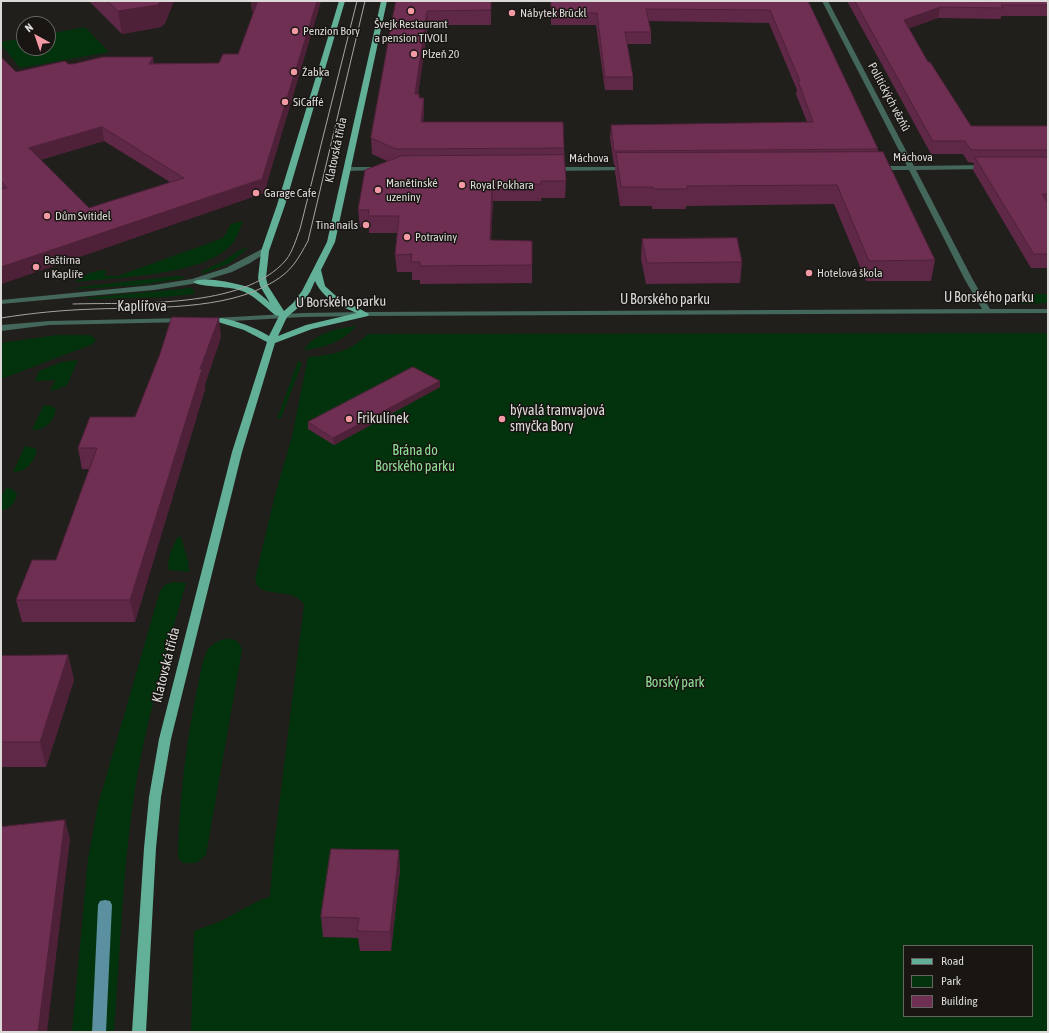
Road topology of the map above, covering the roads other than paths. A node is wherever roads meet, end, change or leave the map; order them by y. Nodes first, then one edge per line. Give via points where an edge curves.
1 (342, 1) edge
2 (384, 1) edge
3 (824, 1) edge
4 (993, 167) edge
5 (869, 168) edge
6 (912, 168) junction
7 (346, 169) junction
8 (384, 169) edge
9 (541, 169) edge
10 (637, 169) edge
11 (265, 251) junction
12 (317, 269) junction
13 (197, 282) junction
14 (1, 302) edge
15 (987, 311) junction
16 (1048, 311) edge
17 (365, 314) junction
18 (283, 316) junction
19 (220, 320) junction
20 (1, 328) edge
21 (271, 341) junction
22 (139, 1032) edge

1 - 11 main road
2 - 7 main road, Klatovská třída
3 - 6 street, Politických vězňů
4 - 6 street, Máchova
5 - 6 street, Máchova
6 - 15 street, Politických vězňů
7 - 8 street
7 - 12 main road, Klatovská třída via 331,242
9 - 10 street, Máchova
11 - 13 street via 236,268
11 - 18 main road via 262,278 264,286
12 - 17 main road via 317,280 323,290
12 - 18 main road, Klatovská třída via 306,292
13 - 14 street, Kaplířova
13 - 18 main road via 220,283 251,292
15 - 16 street, U Borského parku
15 - 17 street, U Borského parku
17 - 18 street, U Borského parku
17 - 21 main road via 309,327
18 - 19 street, Kaplířova
18 - 21 main road, Klatovská třída
19 - 20 street, Kaplířova via 49,322
19 - 21 main road via 247,327
21 - 22 main road, Klatovská třída via 233,465 165,738 150,848

